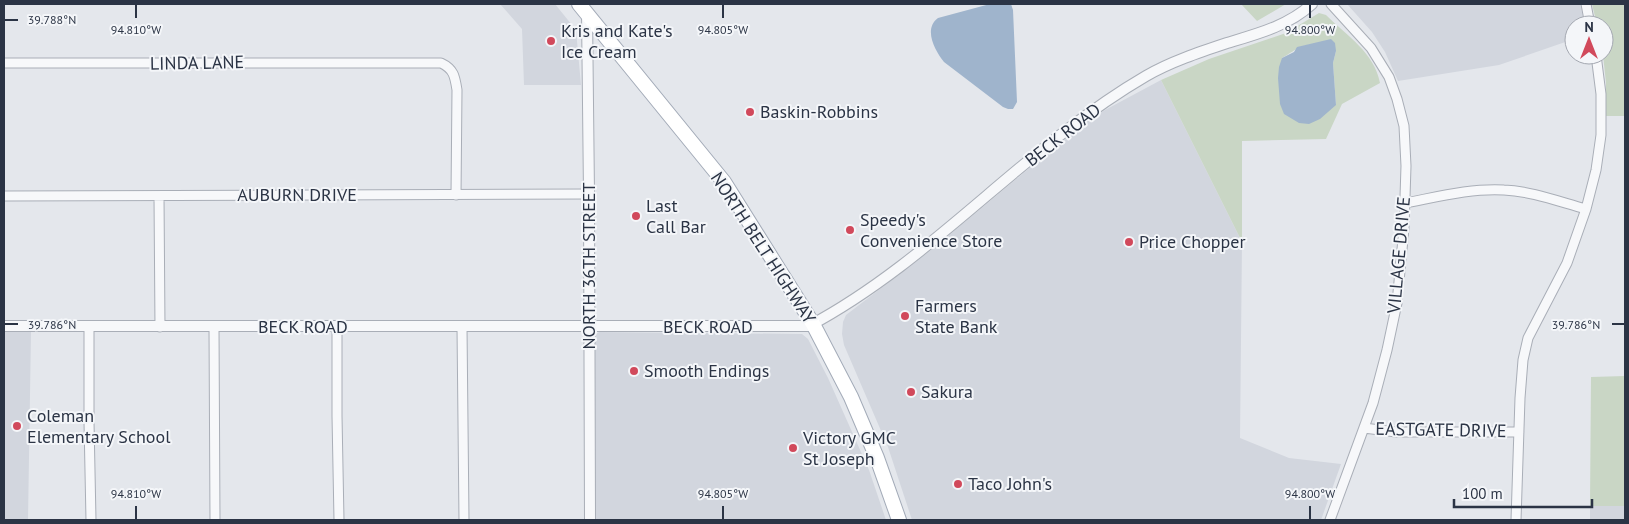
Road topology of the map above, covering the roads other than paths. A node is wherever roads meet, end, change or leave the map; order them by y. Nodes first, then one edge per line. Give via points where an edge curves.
1 (1312, 4) edge
2 (1331, 4) edge
3 (583, 8) edge
4 (4, 63) edge
5 (1597, 65) edge
6 (590, 194) junction
7 (456, 195) junction
8 (4, 196) edge
9 (160, 196) junction
10 (1405, 203) junction
11 (1586, 209) junction
12 (813, 324) junction
13 (4, 326) edge
14 (89, 326) junction
15 (338, 326) junction
16 (160, 327) junction
17 (214, 327) junction
18 (462, 327) junction
19 (588, 327) junction
20 (1364, 428) junction
21 (1518, 432) junction
22 (91, 520) edge
23 (215, 520) edge
24 (338, 520) edge
25 (464, 520) edge
26 (590, 520) edge
27 (899, 520) edge
28 (1330, 520) edge
29 (1516, 520) edge

1 - 12 street, BECK ROAD via 1276,28 1223,44 1147,75 1071,126 895,271
2 - 10 street, VILLAGE DRIVE via 1371,48 1389,77 1404,126
3 - 6 street, NORTH 36TH STREET
3 - 12 main road, NORTH BELT HIGHWAY via 724,182
4 - 7 street, LINDA LANE via 441,63 454,73 457,90
5 - 11 street via 1601,94 1600,135 1596,170
6 - 7 street, AUBURN DRIVE
6 - 19 street, NORTH 36TH STREET
7 - 9 street, AUBURN DRIVE
8 - 9 street, AUBURN DRIVE
9 - 16 street
10 - 11 street via 1476,191 1504,190
10 - 20 street, VILLAGE DRIVE via 1397,303
11 - 21 street via 1567,263 1528,338 1523,360
12 - 19 street, BECK ROAD
12 - 27 main road, NORTH BELT HIGHWAY via 851,396
13 - 14 street, BECK ROAD
14 - 16 street, BECK ROAD
14 - 22 street
15 - 17 street, BECK ROAD
15 - 18 street, BECK ROAD
15 - 24 street
16 - 17 street, BECK ROAD
17 - 23 street
18 - 19 street, BECK ROAD
18 - 25 street
19 - 26 street, NORTH 36TH STREET
20 - 21 street, EASTGATE DRIVE via 1396,432
20 - 28 street, VILLAGE DRIVE
21 - 29 street

